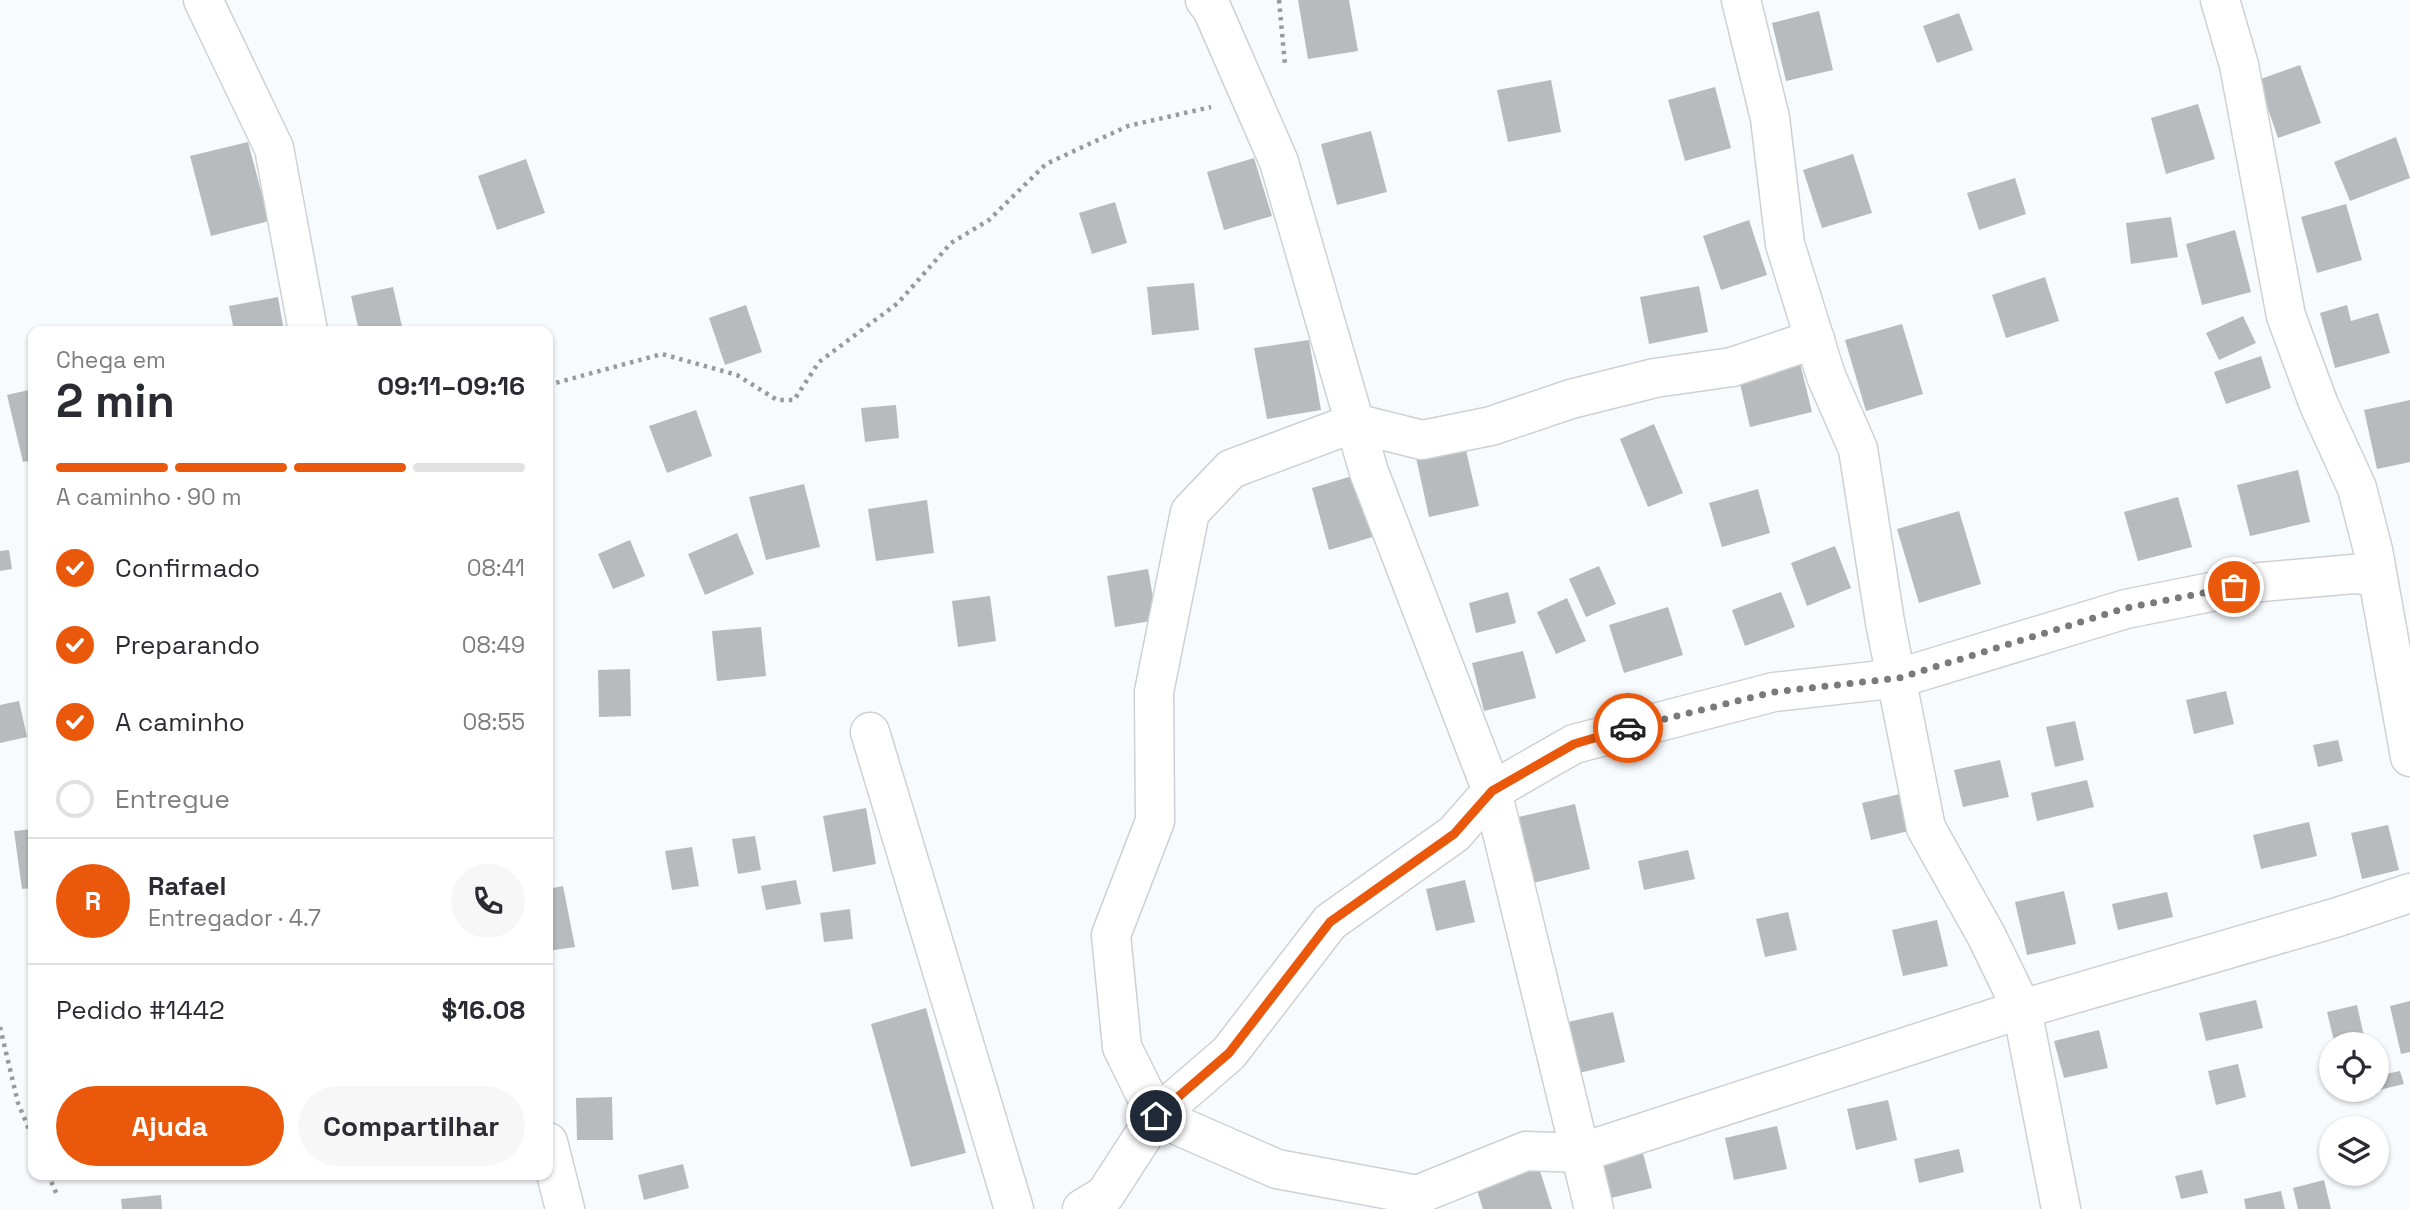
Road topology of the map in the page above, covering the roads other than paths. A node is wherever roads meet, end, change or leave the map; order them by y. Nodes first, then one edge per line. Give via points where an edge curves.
1 (203, 0) edge
2 (1205, 0) edge
3 (1741, 0) edge
4 (2220, 0) edge
5 (307, 326) edge
6 (1815, 339) junction
7 (1354, 424) junction
8 (2377, 576) junction
9 (1899, 678) junction
10 (870, 732) dead end
11 (2410, 757) edge
12 (1492, 791) junction
13 (2410, 893) edge
14 (2022, 1009) junction
15 (1156, 1116) junction
16 (1580, 1153) junction
17 (553, 1162) edge
18 (565, 1209) edge
19 (1014, 1209) edge
20 (1082, 1209) edge
21 (1594, 1209) edge
22 (2061, 1209) edge

1 - 5 street via 274,148
2 - 7 street via 1279,162
3 - 6 street via 1770,118 1785,244
4 - 8 street via 2239,65 2286,316 2357,488
6 - 7 street via 1732,367 1631,384 1491,426 1422,440
6 - 9 street via 1858,449 1878,583
7 - 12 street
7 - 15 street via 1231,469 1189,512 1154,692 1155,821 1111,935 1122,1047
8 - 9 street via 2260,582 2126,608
8 - 11 street
9 - 12 street via 1774,692 1656,720 1574,744
9 - 14 street via 1926,828
10 - 19 street
12 - 15 street via 1454,834 1330,922 1229,1053
12 - 16 street
13 - 14 street
14 - 16 street
14 - 22 street
15 - 16 street via 1277,1170 1417,1195 1526,1151
15 - 20 street via 1105,1195
16 - 21 street
17 - 18 street

